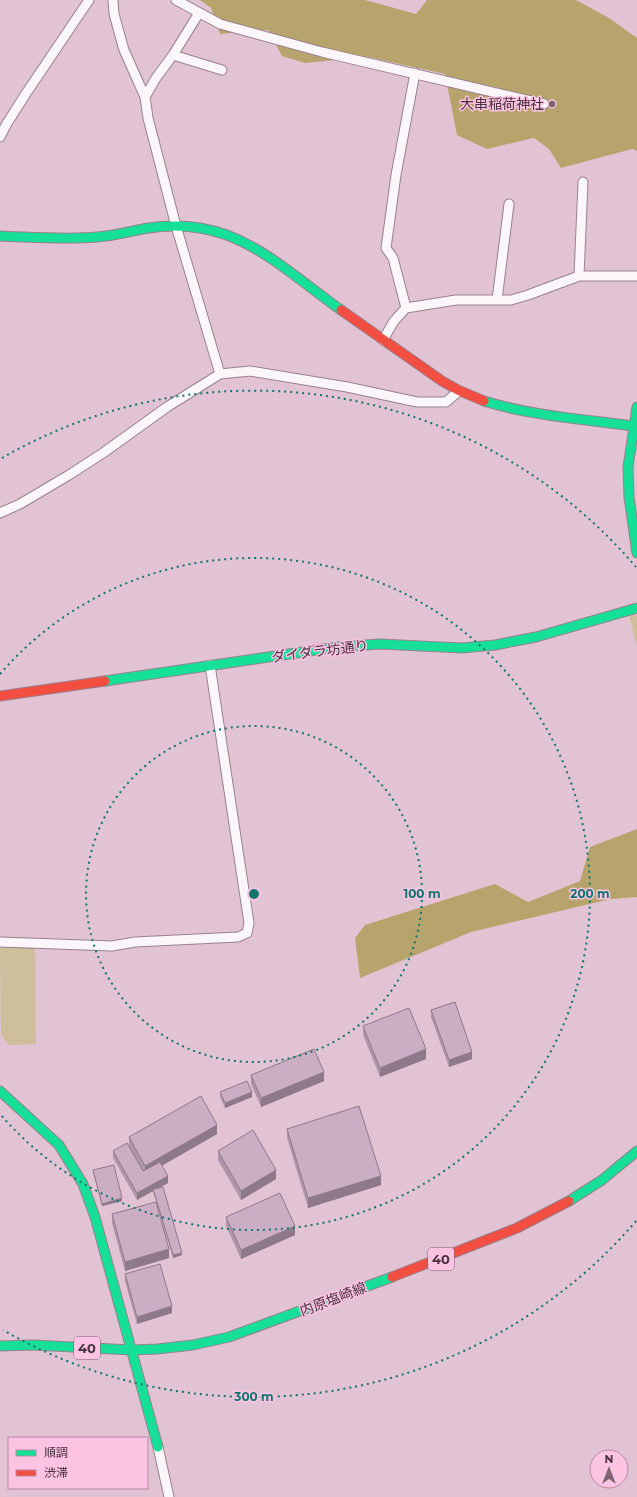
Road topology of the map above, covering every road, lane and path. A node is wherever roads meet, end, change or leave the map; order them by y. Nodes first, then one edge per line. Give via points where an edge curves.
1 (89, 0) edge
2 (113, 0) edge
3 (176, 0) edge
4 (199, 13) junction
5 (173, 55) junction
6 (222, 70) dead end
7 (415, 73) junction
8 (145, 97) junction
9 (544, 104) dead end
10 (0, 137) edge
11 (583, 182) dead end
12 (509, 204) dead end
13 (176, 226) junction
14 (0, 236) edge
15 (579, 276) junction
16 (637, 276) edge
17 (497, 300) junction
18 (406, 308) junction
19 (383, 340) junction
20 (220, 374) junction
21 (459, 390) junction
22 (637, 408) edge
23 (633, 426) junction
24 (0, 513) edge
25 (637, 552) edge
26 (637, 608) edge
27 (210, 666) junction
28 (0, 696) edge
29 (0, 942) edge
30 (0, 1092) edge
31 (637, 1151) edge
32 (0, 1346) edge
33 (132, 1350) junction
34 (169, 1497) edge

1 - 10 street via 6,124
2 - 8 street via 114,14 124,50
3 - 4 street
4 - 5 street
4 - 7 street via 227,26 322,52
5 - 6 street
5 - 8 street
7 - 9 street
7 - 18 street via 396,175 386,248 393,258
8 - 13 street
11 - 15 street
12 - 17 street
13 - 14 street via 101,237
13 - 19 street via 212,231 242,241 274,260
13 - 20 street
15 - 16 street
15 - 17 street via 511,300
17 - 18 street via 456,300
18 - 19 street via 394,321
19 - 21 street via 440,380
20 - 21 street via 250,371 417,402 446,402
20 - 24 street via 69,475
21 - 23 street via 502,406 533,413
22 - 23 street
23 - 25 street via 628,481
26 - 27 street, ダイダラ坊通り via 540,636 498,645 447,648 362,645
27 - 28 street, ダイダラ坊通り
27 - 29 street via 249,923 247,933 238,936 135,942 112,946
30 - 33 street via 59,1145 83,1184 95,1217
31 - 33 street, 内原塩崎線 / 40 via 602,1180 564,1204 481,1243 229,1337 175,1348
32 - 33 street, 内原塩崎線 / 40
33 - 34 street

